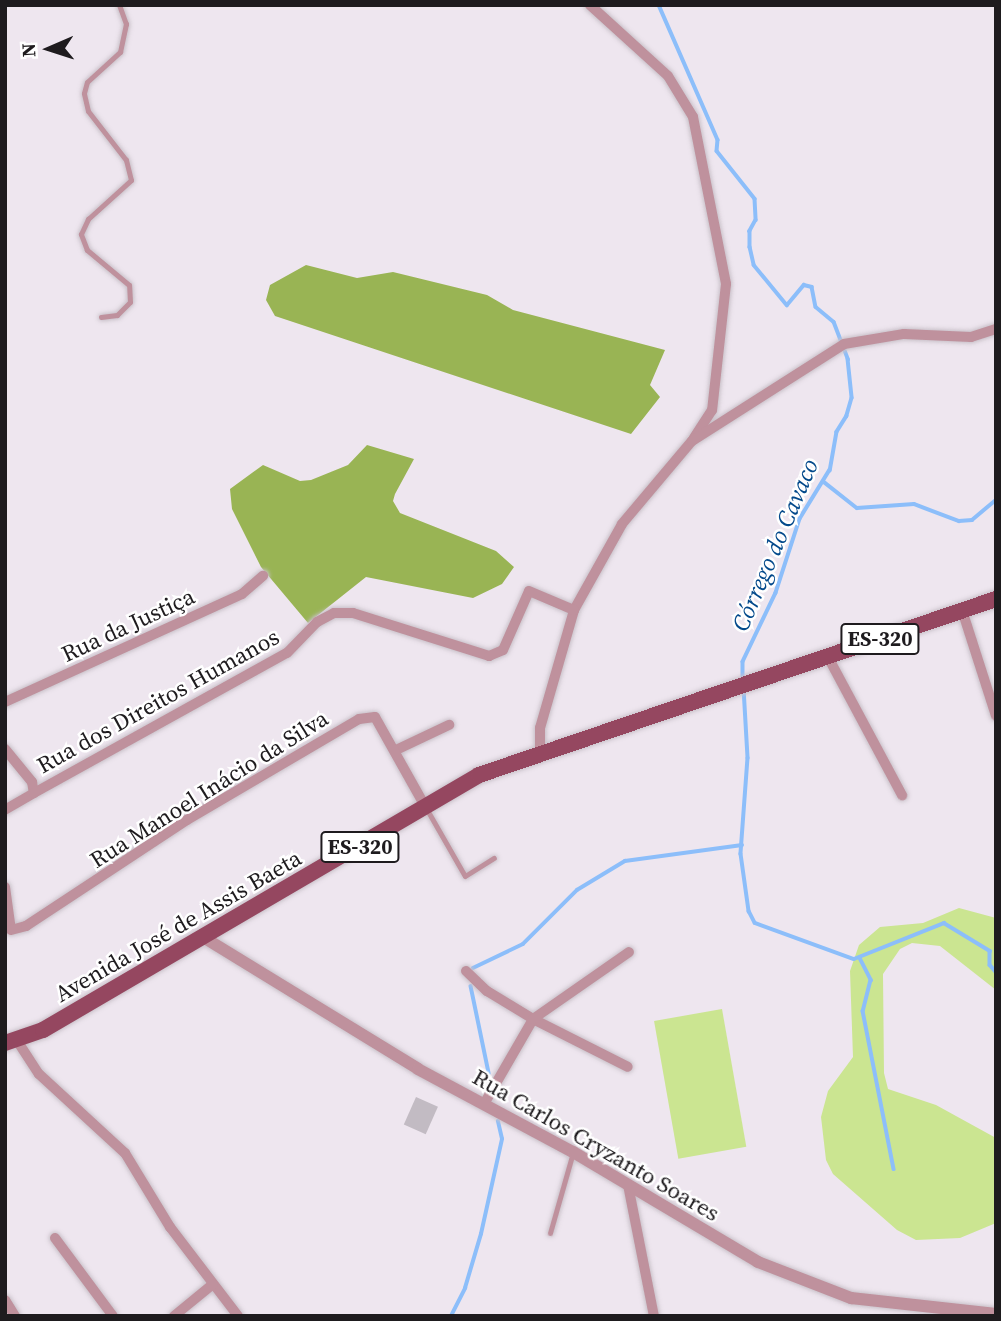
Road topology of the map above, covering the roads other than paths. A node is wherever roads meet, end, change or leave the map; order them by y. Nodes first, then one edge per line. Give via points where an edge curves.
1 (119, 5) edge
2 (590, 5) edge
3 (102, 317) dead end
4 (996, 329) edge
5 (692, 441) junction
6 (263, 576) dead end
7 (996, 599) edge
8 (574, 610) junction
9 (962, 610) junction
10 (828, 657) junction
11 (5, 702) edge
12 (996, 716) edge
13 (449, 725) dead end
14 (5, 750) edge
15 (396, 750) junction
16 (540, 752) junction
17 (34, 793) junction
18 (901, 795) dead end
19 (426, 808) junction
20 (5, 810) edge
21 (494, 858) dead end
22 (5, 887) edge
23 (203, 937) junction
24 (629, 952) dead end
25 (466, 971) dead end
26 (533, 1019) junction
27 (12, 1042) edge
28 (628, 1067) dead end
29 (484, 1104) junction
30 (573, 1153) junction
31 (628, 1185) junction
32 (550, 1233) dead end
33 (55, 1238) dead end
34 (213, 1284) junction
35 (5, 1300) edge
36 (996, 1314) edge
37 (15, 1316) edge
38 (113, 1316) edge
39 (174, 1316) edge
40 (238, 1316) edge
41 (654, 1316) edge

1 - 3 lane via 126,24 120,52 87,82 84,93 88,111 126,160 131,180 88,219 81,234 87,250 129,285 130,302 117,315
2 - 5 street via 668,76 693,117 726,284 712,410
4 - 5 street via 971,337 904,334 844,344
5 - 8 street via 622,524
6 - 11 street, Rua da Justiça via 242,594
7 - 9 main road, Avenida José de Assis Baeta / ES-320
8 - 16 street via 540,729
8 - 17 street, Rua dos Direitos Humanos via 528,591 503,650 489,656 353,613 334,613 317,622 287,653
9 - 10 main road, Avenida José de Assis Baeta / ES-320
9 - 12 street
10 - 16 main road, Avenida José de Assis Baeta / ES-320
10 - 18 street
13 - 15 street
14 - 17 street via 32,782
15 - 19 street, Rua Manoel Inácio da Silva
15 - 22 street, Rua Manoel Inácio da Silva via 376,717 359,719 187,820 26,926 11,930
16 - 19 main road, Avenida José de Assis Baeta / ES-320 via 480,775
17 - 20 street
19 - 21 lane via 465,876
19 - 23 main road, Avenida José de Assis Baeta / ES-320
23 - 27 main road, Avenida José de Assis Baeta / ES-320
23 - 29 street, Rua Carlos Cryzanto Soares via 241,965
24 - 26 street
25 - 26 street via 486,991
26 - 28 street
26 - 29 street
27 - 34 street via 39,1074 131,1161
29 - 30 street, Rua Carlos Cryzanto Soares
30 - 31 street, Rua Carlos Cryzanto Soares
30 - 32 lane
31 - 36 street, Rua Carlos Cryzanto Soares via 758,1262 851,1298
31 - 41 street
33 - 38 street
34 - 39 street
34 - 40 street
35 - 37 street

